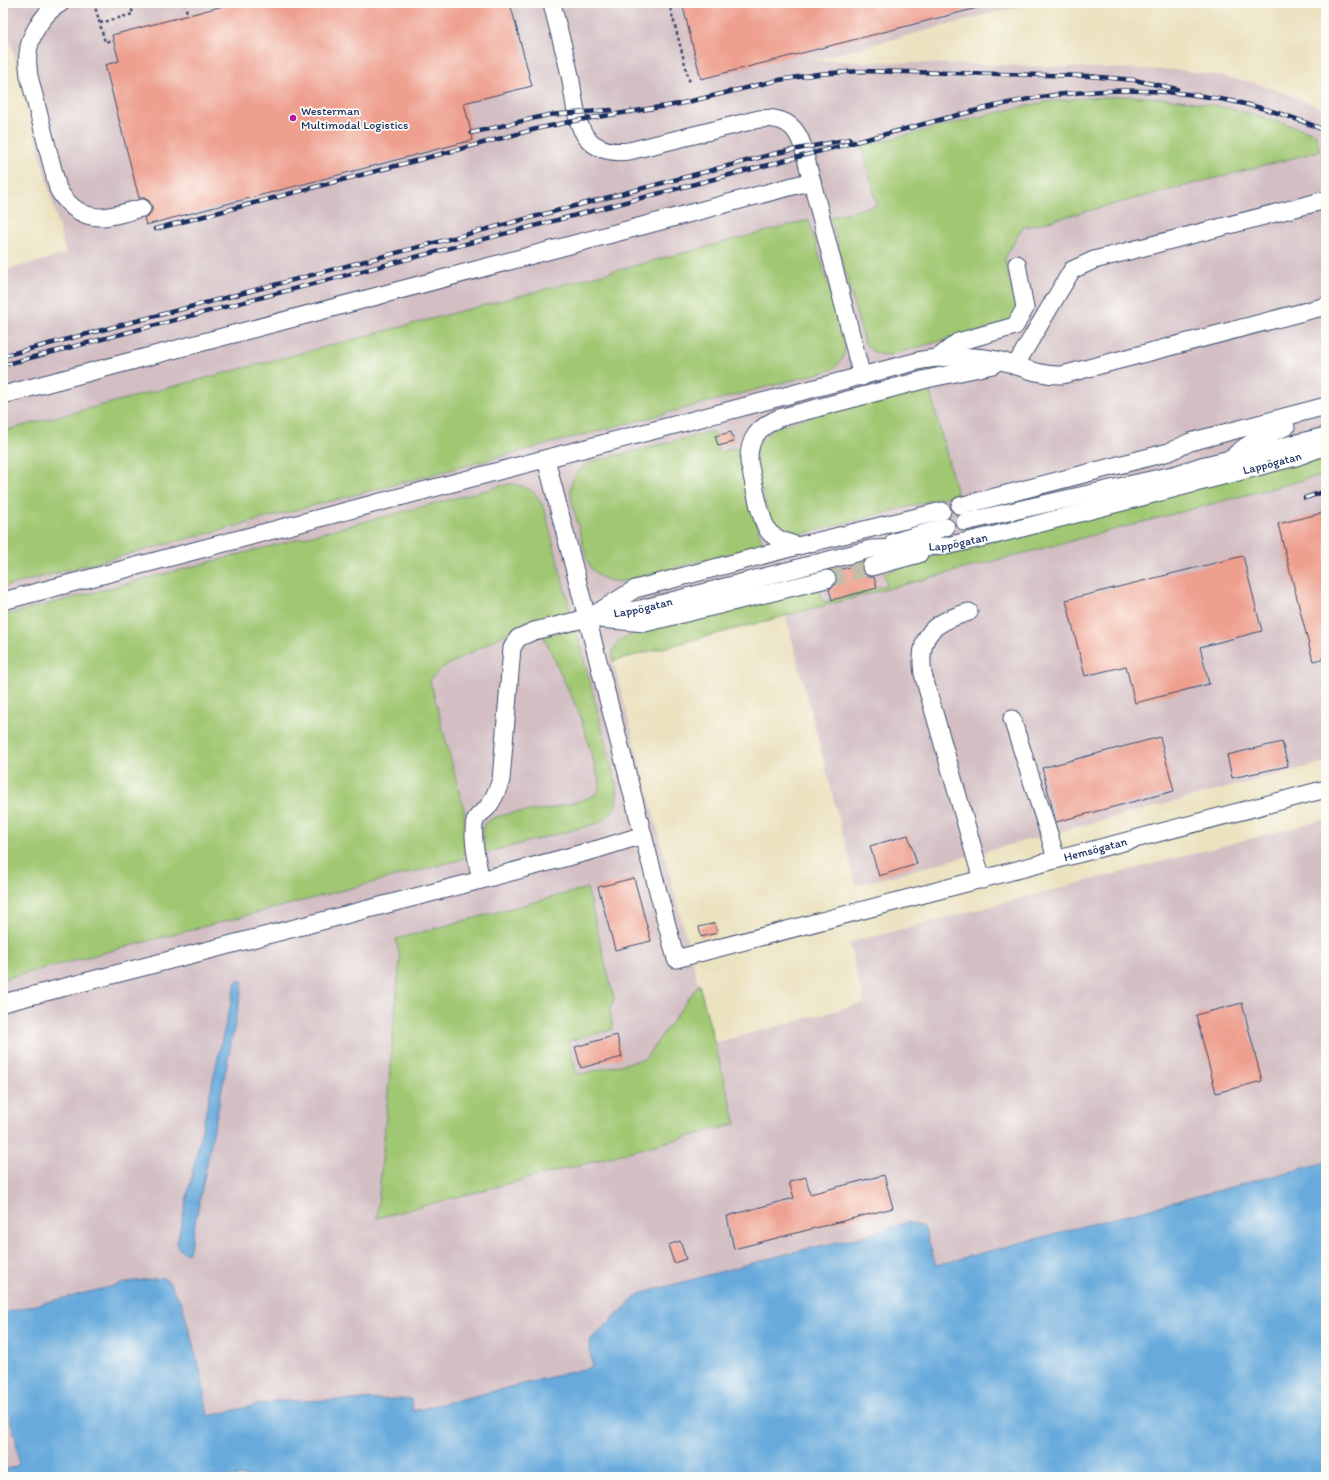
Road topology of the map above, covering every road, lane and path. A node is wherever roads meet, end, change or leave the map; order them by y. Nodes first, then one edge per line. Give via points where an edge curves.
1 (61, 3) edge
2 (94, 3) edge
3 (130, 3) edge
4 (184, 3) edge
5 (552, 3) edge
6 (669, 3) edge
7 (188, 15) dead end
8 (100, 23) junction
9 (113, 40) dead end
10 (690, 83) dead end
11 (812, 181) junction
12 (1326, 200) edge
13 (142, 208) dead end
14 (1017, 264) dead end
15 (1326, 306) edge
16 (938, 358) junction
17 (1010, 364) junction
18 (862, 377) junction
19 (3, 395) edge
20 (1326, 406) edge
21 (1326, 416) edge
22 (1326, 436) edge
23 (1326, 446) edge
24 (546, 459) junction
25 (1225, 460) junction
26 (798, 546) junction
27 (946, 546) junction
28 (871, 549) junction
29 (871, 567) tunnel mouth
30 (827, 579) tunnel mouth
31 (3, 601) edge
32 (969, 612) dead end
33 (588, 618) junction
34 (1012, 720) dead end
35 (1326, 790) edge
36 (642, 835) junction
37 (1056, 859) junction
38 (481, 880) junction
39 (982, 880) junction
40 (3, 1003) edge

1 - 13 street via 45,16 39,25 30,45 27,61 58,189 61,196 71,205 85,215 93,217
2 - 8 path
3 - 8 path via 133,14
4 - 7 path
5 - 11 street via 581,128 595,145 604,150 629,151 759,118 779,119 791,126 799,137
6 - 10 path
8 - 9 path via 105,42
11 - 18 street
11 - 19 street
12 - 17 street via 1094,260 1072,270
14 - 16 street via 1024,308 1015,326 958,342
15 - 17 street via 1062,375 1044,374
16 - 17 street via 986,358
16 - 18 street
17 - 26 street via 927,379 787,416 763,427 752,440 749,454 762,516 773,536
18 - 24 street
20 - 25 street via 1190,442 1169,452 962,514 1177,474
21 - 25 street via 1268,433
22 - 25 street
23 - 27 street, Lappögatan via 1288,459 1033,526
24 - 31 street
24 - 33 street
26 - 28 street, Lappögatan via 944,519
26 - 33 street, Lappögatan via 635,589
27 - 28 street, Lappögatan
27 - 29 street
28 - 33 street, Lappögatan via 641,609
30 - 33 street via 645,623
32 - 39 street via 939,624 929,634 921,661
33 - 36 street
33 - 38 street via 534,631 518,638 512,648 501,780 496,795 487,809 476,819 474,834
34 - 37 street
35 - 37 street, Hemsögatan
36 - 38 street
36 - 39 street, Hemsögatan via 676,959
37 - 39 street, Hemsögatan
38 - 40 street

